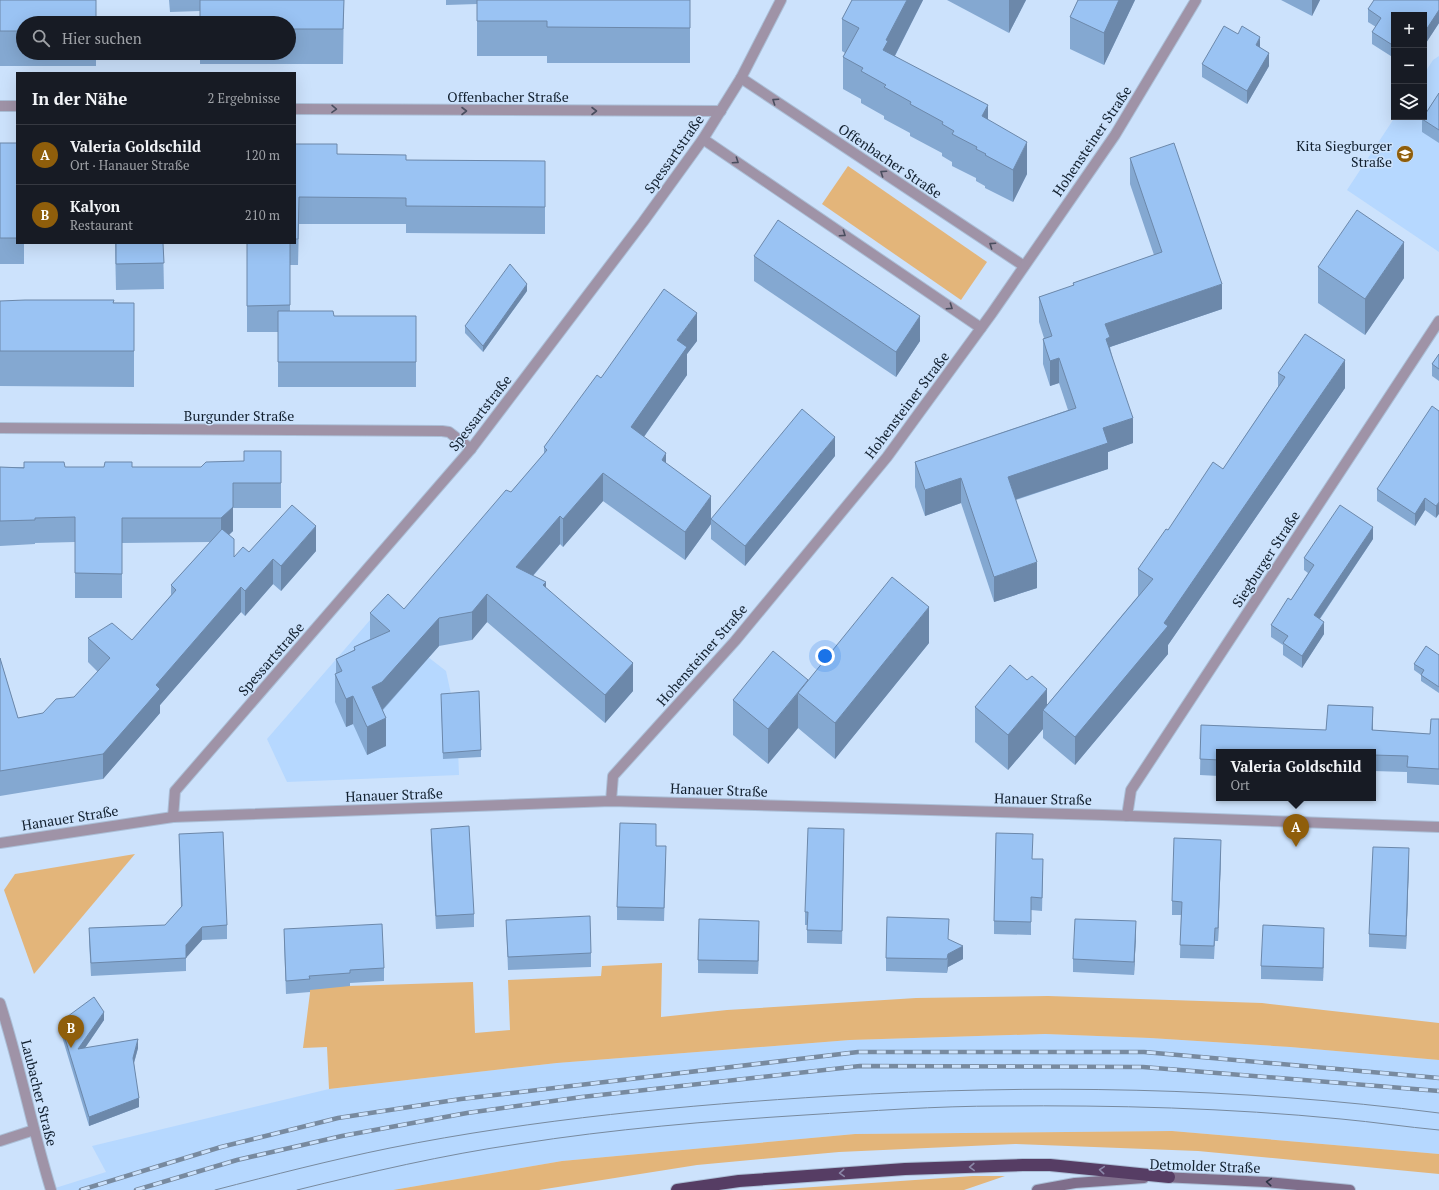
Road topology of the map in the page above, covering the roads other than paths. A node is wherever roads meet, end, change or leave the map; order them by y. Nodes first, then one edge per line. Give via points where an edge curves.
1 (780, 0) edge
2 (1196, 0) edge
3 (741, 78) junction
4 (0, 106) edge
5 (16, 106) edge
6 (296, 108) edge
7 (721, 111) junction
8 (703, 139) junction
9 (1024, 266) junction
10 (1439, 322) edge
11 (981, 328) junction
12 (0, 428) edge
13 (471, 449) junction
14 (612, 802) junction
15 (1127, 816) junction
16 (173, 817) junction
17 (1439, 827) edge
18 (0, 843) edge
19 (0, 1003) edge
20 (34, 1130) junction
21 (0, 1141) edge
22 (1169, 1177) junction
23 (51, 1190) edge
24 (677, 1190) edge
25 (1037, 1190) edge
26 (1350, 1190) edge

1 - 3 street, Spessartstraße
2 - 9 street, Hohensteiner Straße via 1115,135
3 - 7 street, Spessartstraße
9 -> 3 street, Offenbacher Straße
4 - 5 street
6 -> 7 street, Offenbacher Straße
7 - 8 street, Spessartstraße
8 -> 11 street
8 - 13 street, Spessartstraße
9 - 11 street, Hohensteiner Straße
10 - 15 street, Siegburger Straße via 1131,790
11 - 14 street, Hohensteiner Straße via 887,457 735,641 613,776
12 - 13 street, Burgunder Straße via 442,431 449,432
13 - 16 street, Spessartstraße via 175,792
14 - 15 street, Hanauer Straße
14 - 16 street, Hanauer Straße
15 - 17 street, Hanauer Straße
16 - 18 street, Hanauer Straße
19 - 20 street, Laubacher Straße
20 - 21 street
20 - 23 street, Laubacher Straße
22 -> 24 highway via 1050,1166 1007,1166 906,1169 763,1179
22 - 25 main road, Detmolder Straße via 1075,1183
26 -> 22 main road, Detmolder Straße

